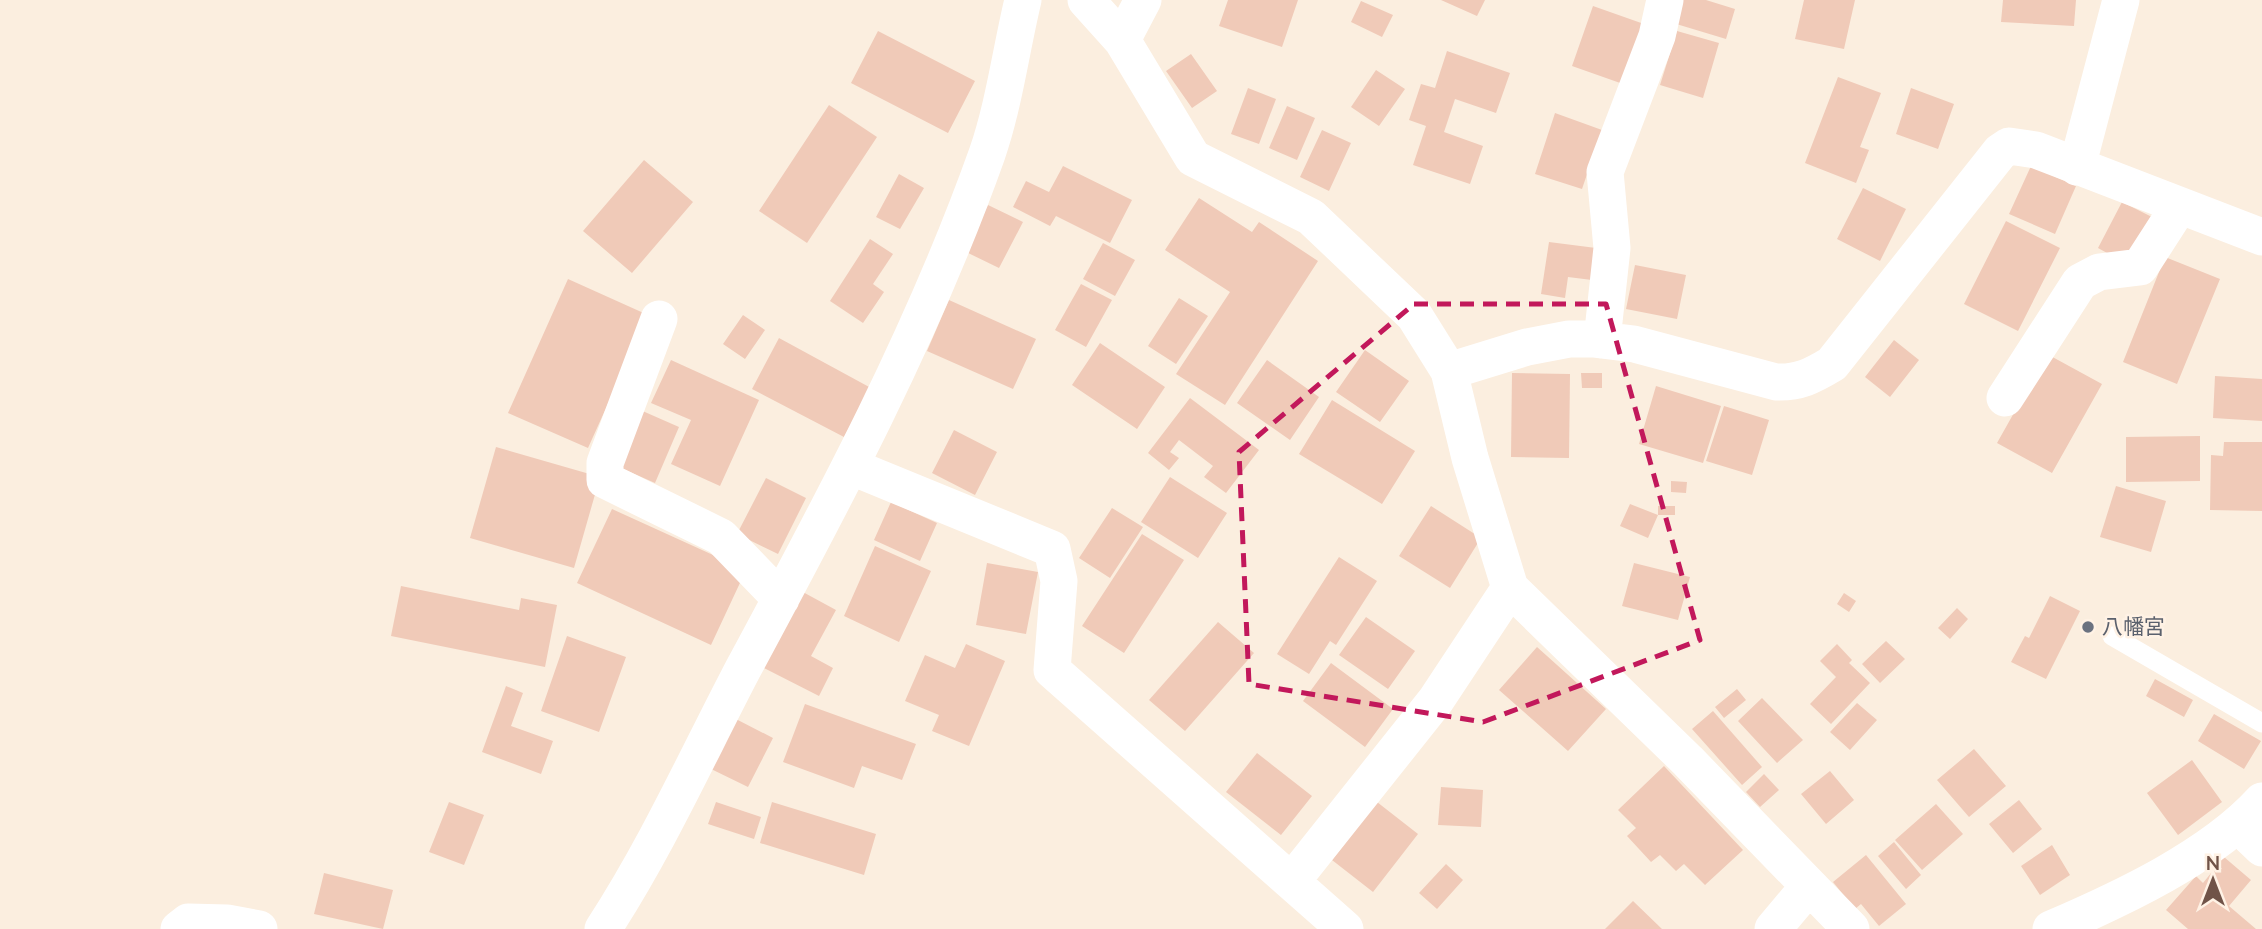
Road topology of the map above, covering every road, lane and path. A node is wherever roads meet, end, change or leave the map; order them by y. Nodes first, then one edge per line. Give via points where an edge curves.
1 (1023, 0) edge
2 (1086, 0) edge
3 (1143, 0) edge
4 (1665, 0) edge
5 (2121, 0) edge
6 (1122, 40) junction
7 (2077, 167) junction
8 (2178, 208) junction
9 (2262, 237) edge
10 (659, 320) dead end
11 (1602, 340) junction
12 (1449, 371) junction
13 (2005, 398) dead end
14 (852, 467) junction
15 (1510, 588) junction
16 (781, 598) junction
17 (2112, 636) dead end
18 (2262, 723) edge
19 (2255, 825) edge
20 (1292, 881) junction
21 (1809, 886) junction
22 (2118, 914) edge
23 (179, 929) edge
24 (259, 929) edge
25 (603, 929) edge
26 (1345, 929) edge
27 (1773, 929) edge
28 (1851, 929) edge
29 (2051, 929) edge

1 - 14 street via 988,152
2 - 6 street
3 - 6 street
4 - 11 street via 1657,36 1605,172 1612,248
5 - 7 street
6 - 12 street via 1193,158 1311,217 1414,315
7 - 8 street
7 - 11 street via 2036,150 2009,146 2000,152 1832,364 1794,383
8 - 9 street
8 - 13 street via 2140,267 2099,272 2080,282
10 - 16 street via 605,463 605,480 722,537
11 - 12 street via 1569,339 1527,347
12 - 15 street
14 - 16 street
14 - 20 street via 1052,549 1059,581 1052,670
15 - 20 street via 1436,699
15 - 21 street
16 - 25 street via 642,869
17 - 18 lane
19 - 22 street
20 - 26 street
21 - 27 street
21 - 28 street
22 - 29 street
23 - 24 street via 188,922

